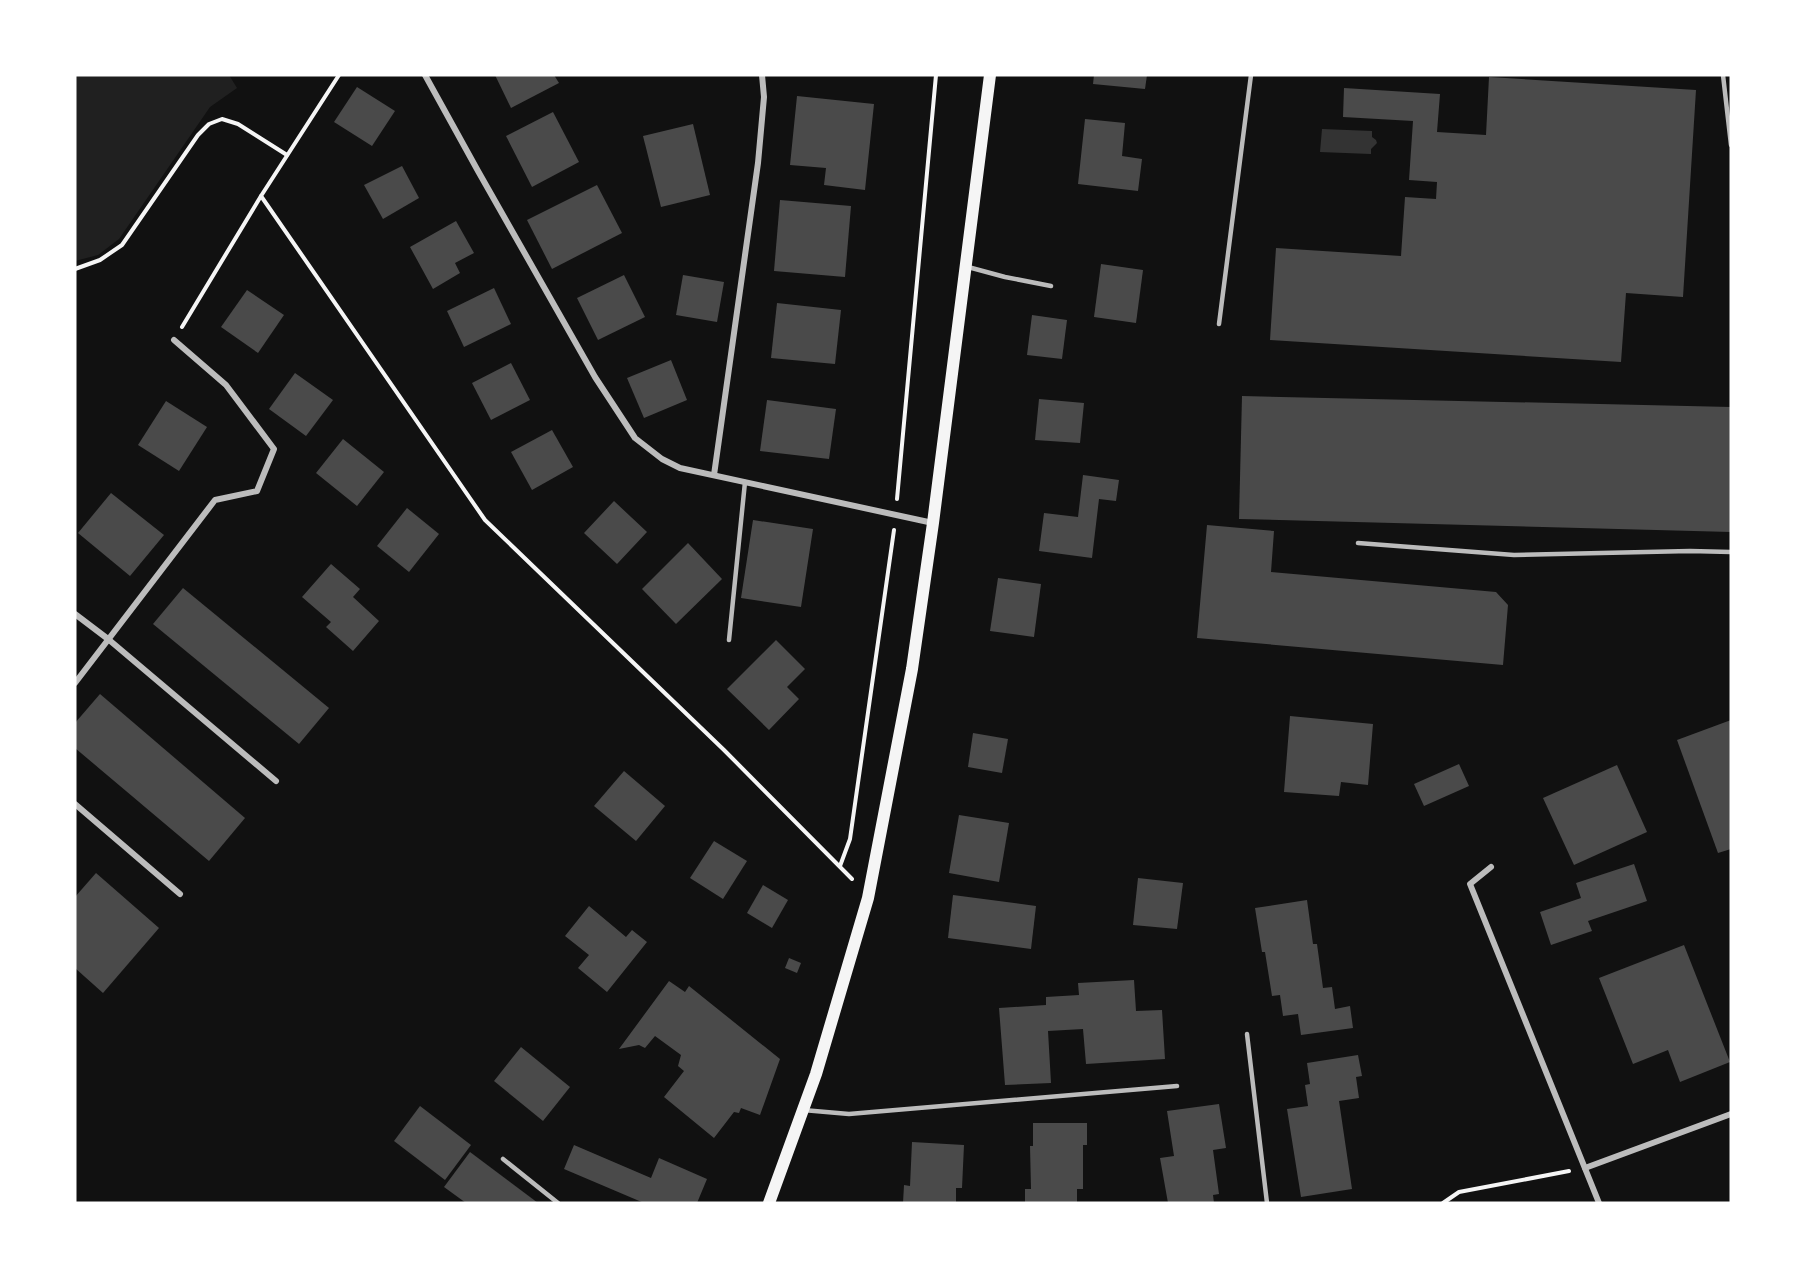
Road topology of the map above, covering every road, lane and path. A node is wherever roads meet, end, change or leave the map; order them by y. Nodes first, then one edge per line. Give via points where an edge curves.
1 (339, 75) edge
2 (425, 75) edge
3 (762, 75) edge
4 (936, 75) edge
5 (990, 75) edge
6 (1251, 75) edge
7 (1723, 75) edge
8 (1731, 145) edge
9 (287, 155) junction
10 (261, 196) junction
11 (965, 266) junction
12 (75, 269) edge
13 (1051, 286) dead end
14 (1219, 324) dead end
15 (174, 340) joint
16 (714, 475) junction
17 (745, 482) junction
18 (896, 515) junction
19 (933, 523) junction
20 (1358, 543) dead end
21 (1731, 552) edge
22 (75, 614) edge
23 (108, 639) junction
24 (729, 640) dead end
25 (75, 683) edge
26 (276, 782) dead end
27 (75, 804) edge
28 (840, 866) junction
29 (1491, 867) dead end
30 (180, 894) dead end
31 (868, 898) junction
32 (1247, 1034) dead end
33 (1177, 1086) dead end
34 (803, 1110) junction
35 (1731, 1114) edge
36 (503, 1159) dead end
37 (1585, 1168) junction
38 (558, 1203) edge
39 (769, 1203) edge
40 (1267, 1203) edge
41 (1443, 1203) edge
42 (1599, 1203) edge

1 - 9 path
2 - 16 street via 635,438 680,468
3 - 16 street via 758,163
4 - 18 path
5 - 11 main road
6 - 14 lane
7 - 8 lane
9 - 10 path
9 - 12 path via 238,124 222,119 210,124 198,135 122,245 100,260
10 - 15 path
10 - 28 path via 485,520
11 - 13 lane
11 - 19 main road
15 - 23 street via 226,385 274,449 257,490 215,500
16 - 17 street
17 - 18 street
17 - 24 lane
18 - 19 street
18 - 28 path via 850,839
19 - 31 main road via 912,669
20 - 21 lane via 1514,555
22 - 23 street
23 - 25 street
23 - 26 street
27 - 30 street
28 - 31 path
29 - 37 street via 1470,884
31 - 34 main road
32 - 40 lane
33 - 34 lane via 849,1114
34 - 39 main road
35 - 37 street
36 - 38 lane
37 - 41 path via 1459,1192
37 - 42 street

